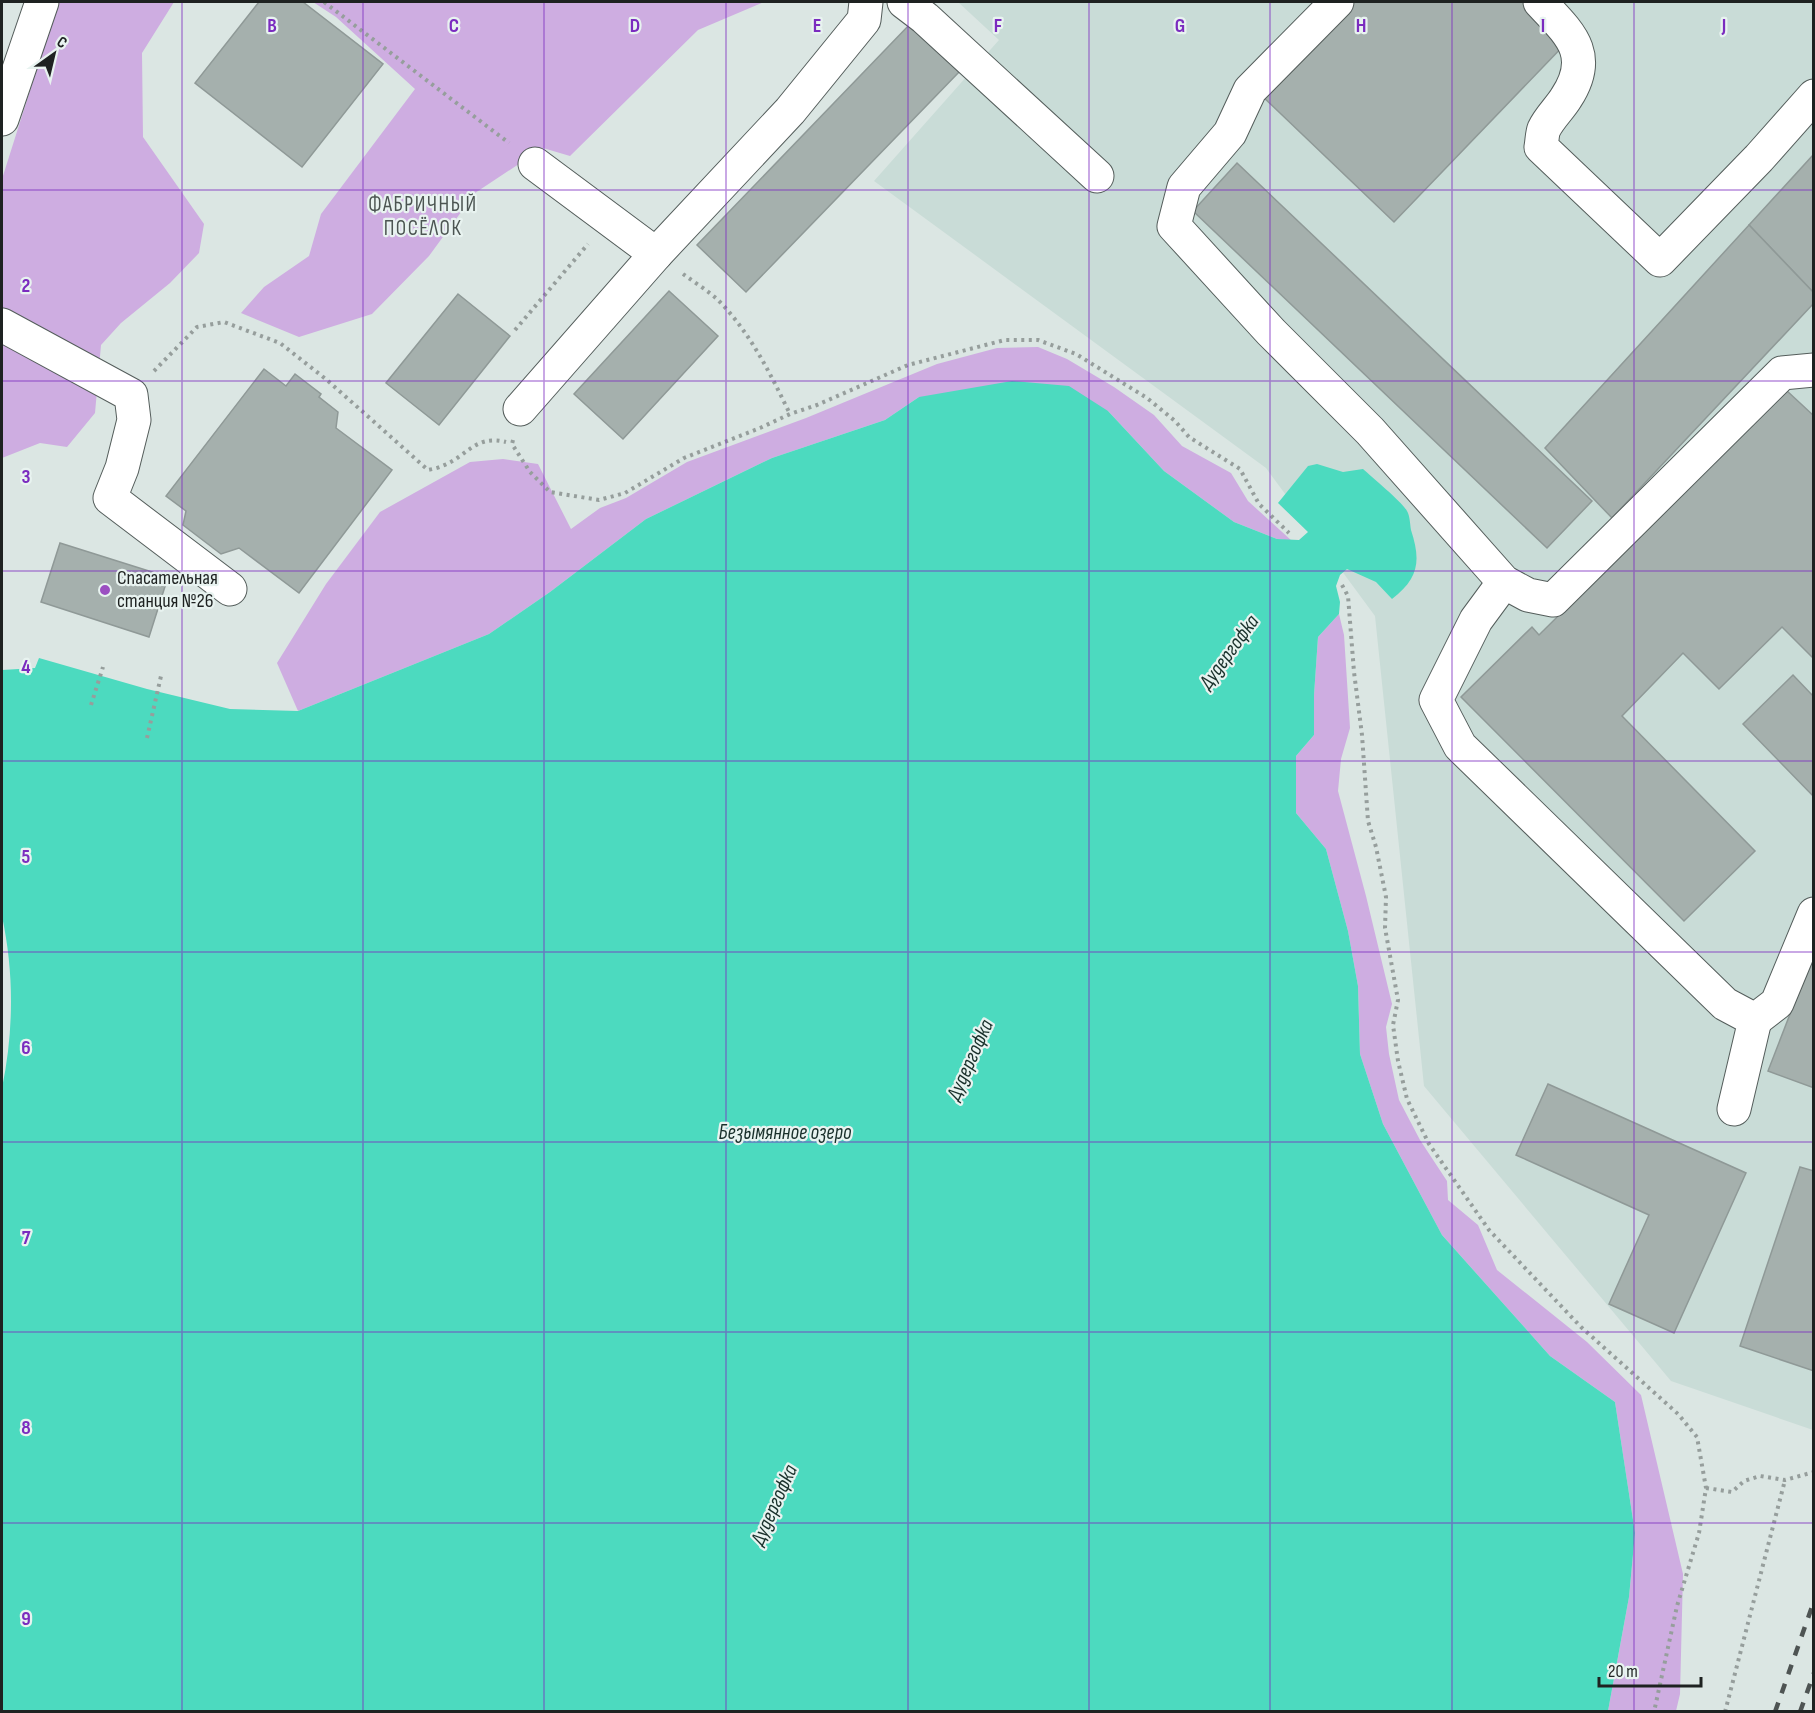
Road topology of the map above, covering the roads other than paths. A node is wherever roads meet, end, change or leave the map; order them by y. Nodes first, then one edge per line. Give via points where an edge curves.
1 (42, 2) edge
2 (866, 2) edge
3 (904, 2) edge
4 (1337, 2) edge
5 (1540, 2) edge
6 (1814, 96) edge
7 (2, 119) edge
8 (535, 164) road end
9 (1097, 176) dead end
10 (657, 254) junction
11 (2, 325) edge
12 (1814, 370) edge
13 (520, 409) road end
14 (1504, 582) junction
15 (230, 589) dead end
16 (1814, 914) edge
17 (1755, 1020) junction
18 (1734, 1109) dead end

1 - 7 street
2 - 10 street via 864,20 790,111
3 - 9 street
4 - 14 street via 1250,90 1230,133 1184,187 1174,226 1270,332 1370,431
5 - 6 street via 1572,36 1579,55 1578,75 1544,129 1541,147 1660,260
8 - 10 street
10 - 13 street
11 - 15 street via 131,395 134,420 110,498
12 - 14 street via 1782,373 1553,600 1528,595
14 - 17 street via 1476,620 1436,700 1460,746 1725,1004
16 - 17 street via 1777,1003
17 - 18 street

